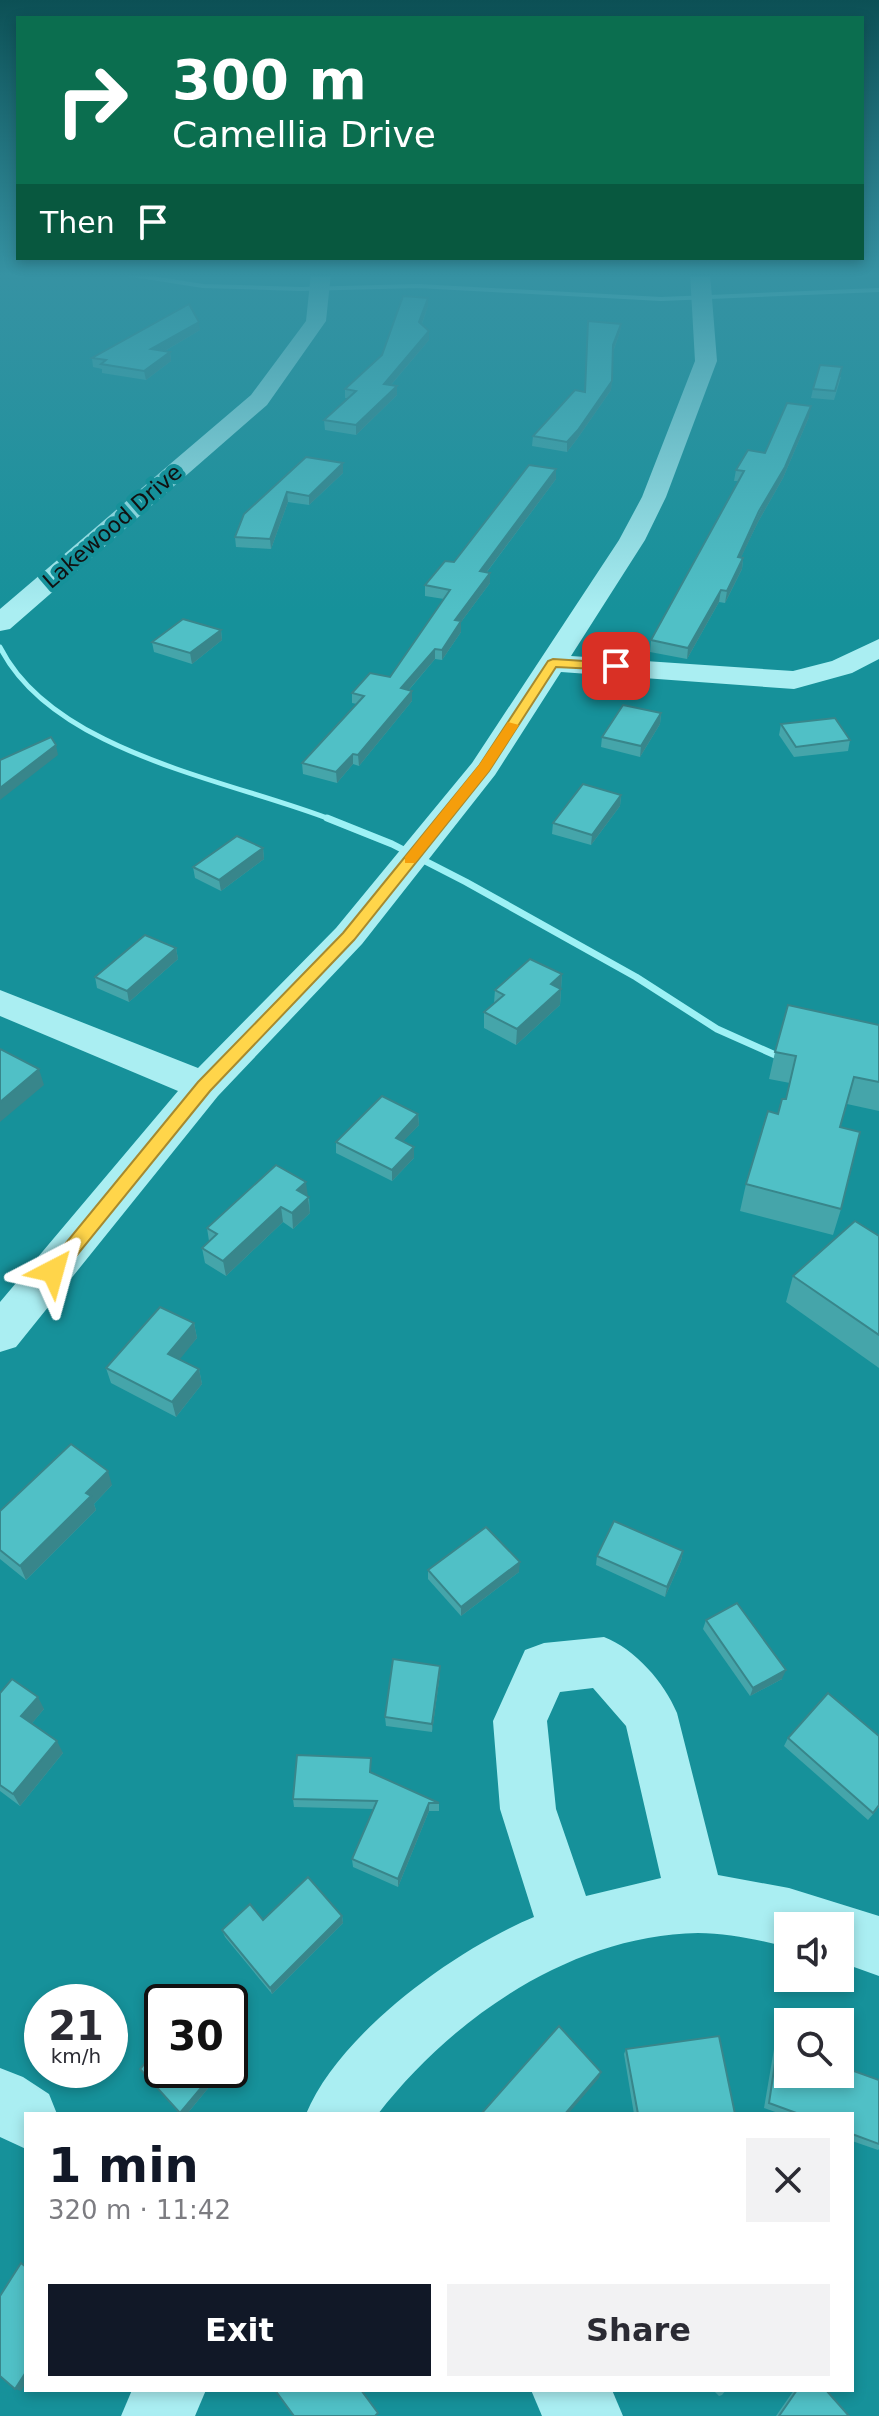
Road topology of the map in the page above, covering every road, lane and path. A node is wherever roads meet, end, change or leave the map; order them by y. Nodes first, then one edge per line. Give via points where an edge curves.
1 (269, 386) edge
2 (697, 386) edge
3 (0, 623) edge
4 (879, 648) edge
5 (553, 663) junction
6 (0, 1002) edge
7 (204, 1086) junction
8 (0, 1334) edge
9 (696, 1904) junction
10 (774, 1916) edge
11 (568, 1932) junction
12 (854, 1937) edge
13 (879, 1946) edge
14 (0, 2100) edge
15 (342, 2112) edge
16 (24, 2116) edge
17 (170, 2392) edge
18 (568, 2392) edge
19 (157, 2416) edge
20 (587, 2416) edge

1 - 3 street, Lakewood Drive
2 - 5 street via 632,540
4 - 5 street via 842,667 794,680
5 - 7 street via 484,768 349,936
6 - 7 street
7 - 8 street
9 - 10 street
9 - 11 street via 652,1907
9 - 11 street via 650,1713 604,1662 544,1668 520,1721 528,1809
11 - 15 street via 506,1963 437,2012 381,2062
12 - 13 street
14 - 16 street
17 - 19 street
18 - 20 street

